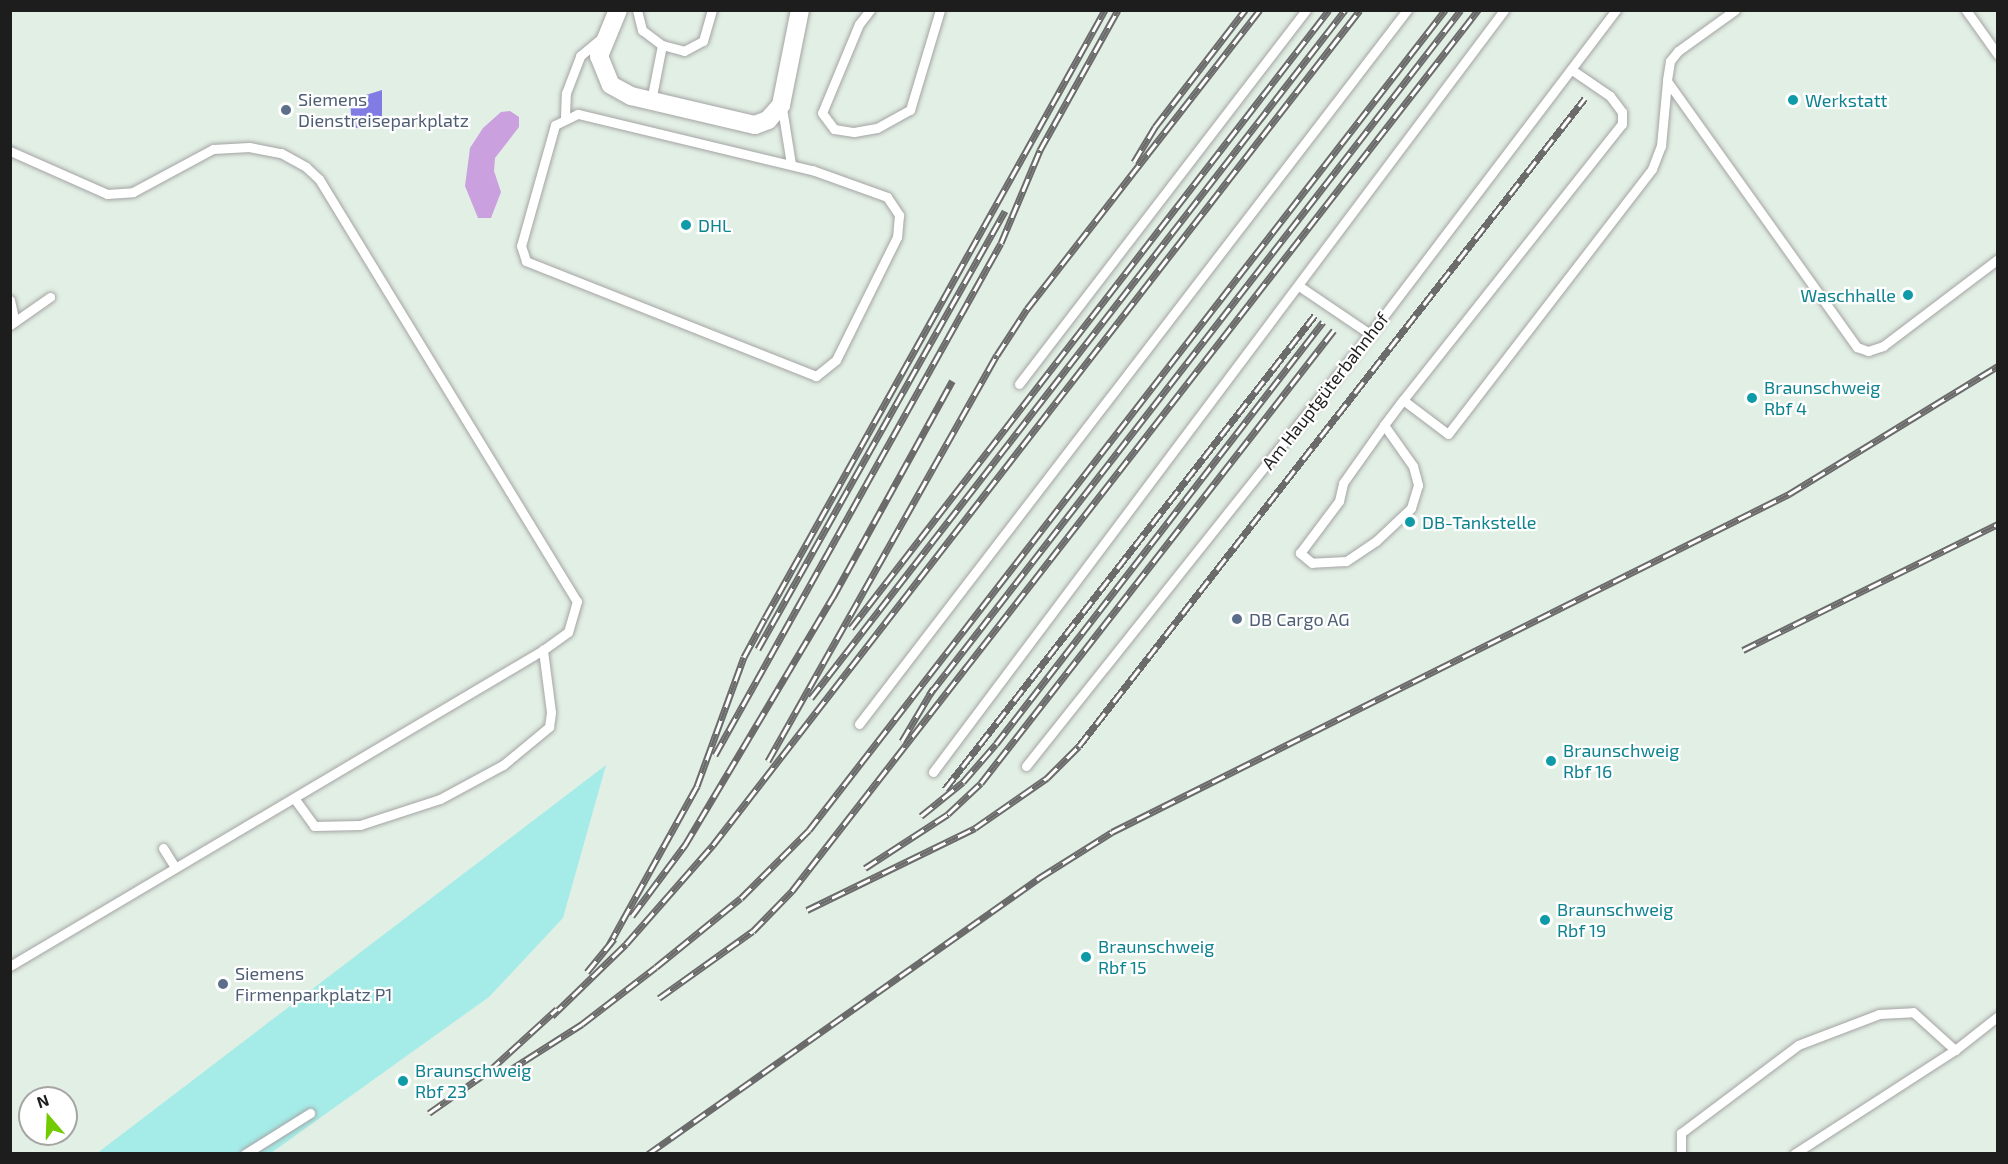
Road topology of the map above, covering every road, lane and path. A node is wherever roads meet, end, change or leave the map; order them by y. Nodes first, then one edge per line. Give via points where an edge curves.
1 (618, 10) edge
2 (636, 10) edge
3 (712, 10) edge
4 (800, 10) edge
5 (870, 10) edge
6 (1306, 10) edge
7 (1407, 10) edge
8 (1504, 10) edge
9 (1617, 10) edge
10 (1735, 10) edge
11 (1966, 10) edge
12 (938, 11) edge
13 (605, 36) junction
14 (662, 45) junction
15 (1998, 55) edge
16 (1572, 70) junction
17 (1667, 81) junction
18 (651, 101) junction
19 (781, 105) junction
20 (565, 117) junction
21 (10, 151) edge
22 (791, 164) junction
23 (1998, 259) edge
24 (1299, 286) junction
25 (50, 297) dead end
26 (10, 300) edge
27 (12, 322) edge
28 (1370, 334) junction
29 (1019, 384) dead end
30 (1403, 400) junction
31 (1384, 425) junction
32 (543, 650) junction
33 (859, 724) dead end
34 (1026, 766) dead end
35 (933, 772) dead end
36 (294, 798) junction
37 (163, 848) dead end
38 (175, 867) junction
39 (10, 966) edge
40 (1998, 1016) edge
41 (1955, 1050) junction
42 (310, 1113) dead end
43 (245, 1154) edge
44 (1681, 1154) edge
45 (1794, 1154) edge

1 - 13 street
2 - 14 lane via 642,30
3 - 14 lane via 703,41 684,51
4 - 19 street
5 - 12 lane via 859,24 822,112 834,129 854,132 877,128 910,110
6 - 29 lane
7 - 33 lane
8 - 24 lane
9 - 16 lane, Am Hauptgüterbahnhof
10 - 17 lane via 1678,51 1671,61
11 - 15 lane
13 - 18 street via 599,56 611,86
13 - 20 lane via 580,56 566,93
14 - 18 lane
16 - 28 lane, Am Hauptgüterbahnhof
16 - 30 lane via 1610,96 1622,112 1622,124
17 - 23 lane via 1859,348 1870,351 1888,344
17 - 30 lane via 1661,146 1652,169 1448,434
18 - 19 street via 755,124 768,120
19 - 22 lane
20 - 22 lane via 594,115
20 - 22 lane via 555,125 521,246 526,261 816,376 836,360 890,254 899,215 887,197 875,190
21 - 32 lane via 107,194 133,192 213,149 249,147 281,153 319,179 577,602 568,632
24 - 28 lane
24 - 35 lane
25 - 27 lane
26 - 27 lane
28 - 34 lane, Am Hauptgüterbahnhof
30 - 31 lane
31 - 31 lane via 1343,483 1339,501 1300,553 1312,563 1346,561 1376,541 1411,508 1418,485 1413,466
32 - 36 lane
32 - 36 lane via 551,712 549,727 503,765 440,799 360,825 314,826
36 - 38 lane
37 - 38 lane
38 - 39 lane
40 - 41 lane
41 - 44 lane via 1913,1012 1879,1014 1798,1045 1681,1133
41 - 45 lane
42 - 43 lane

